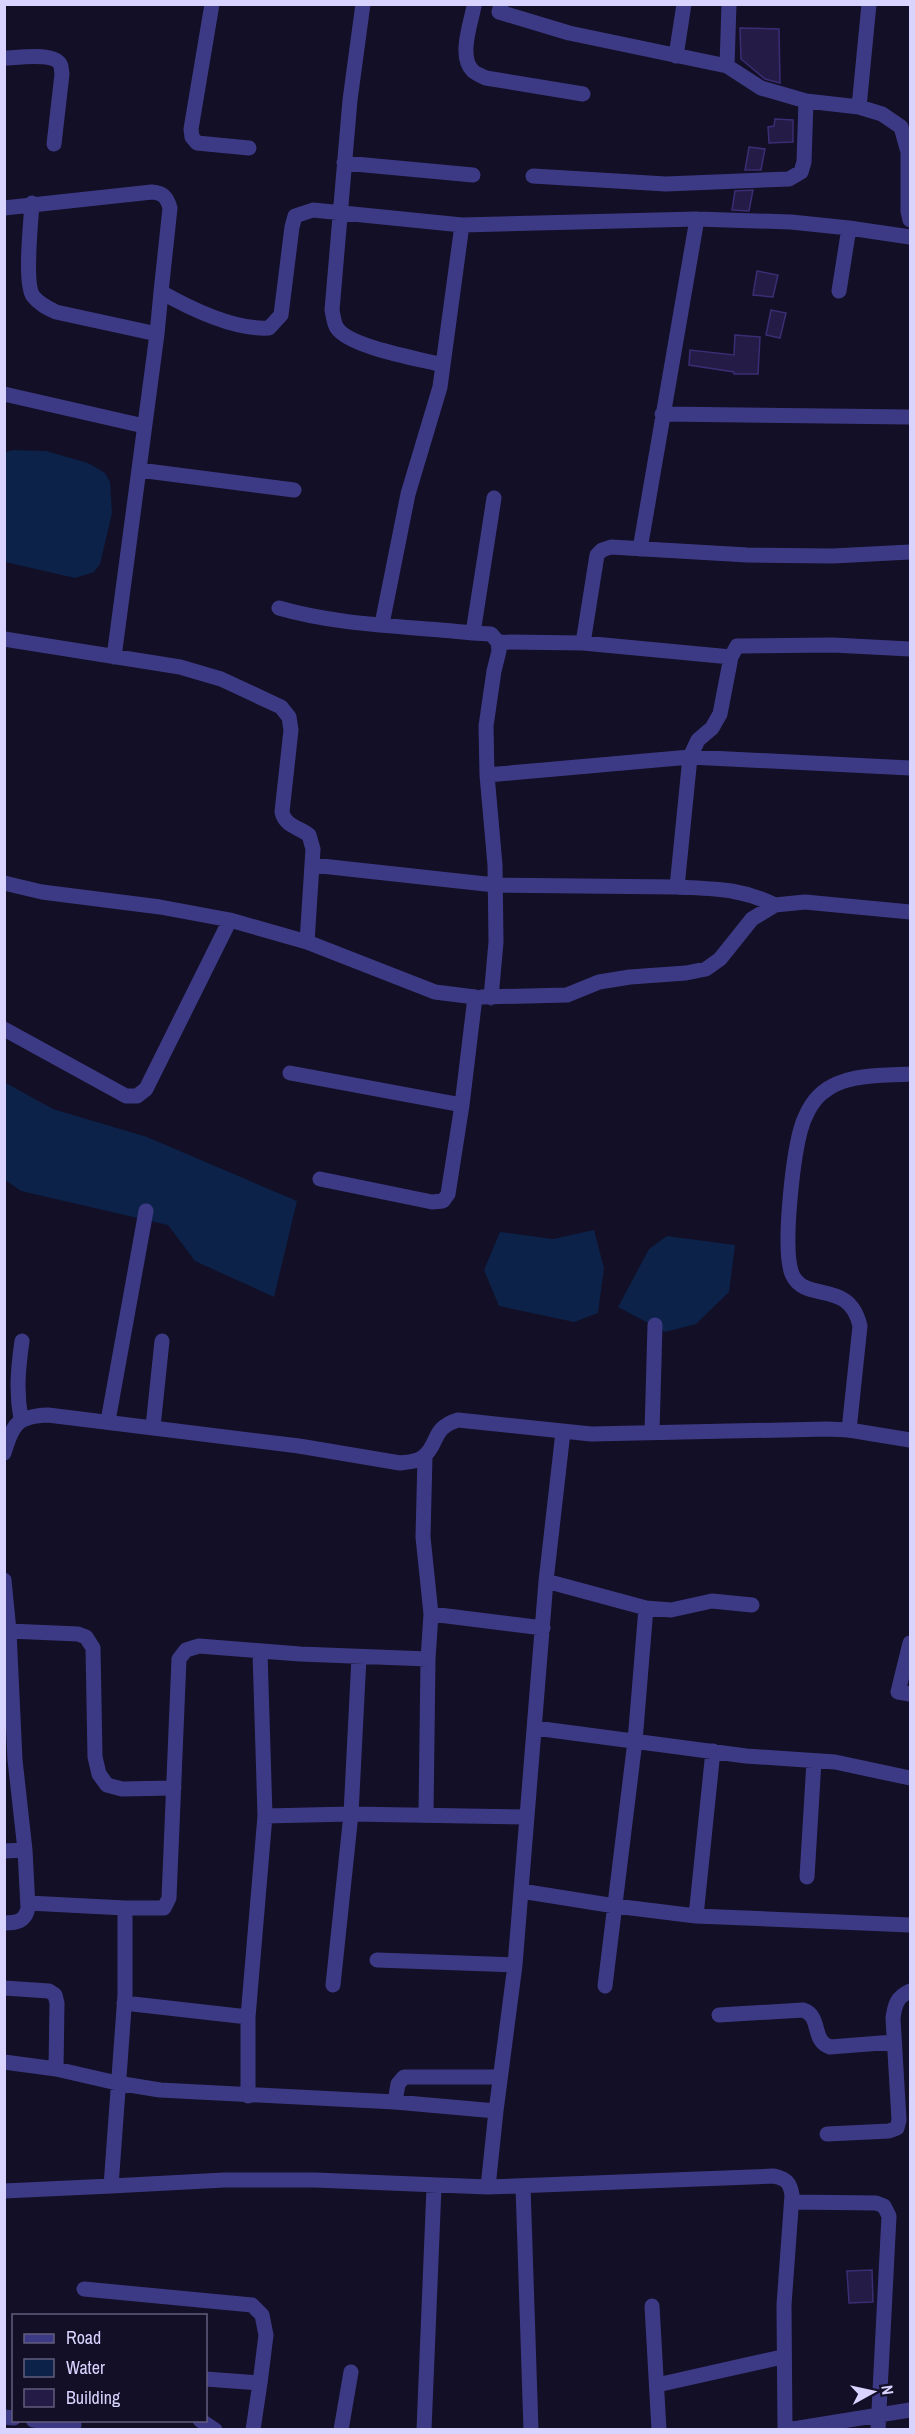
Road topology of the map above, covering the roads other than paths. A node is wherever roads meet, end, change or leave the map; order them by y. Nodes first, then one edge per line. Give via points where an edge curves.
1 (212, 4) edge
2 (363, 4) edge
3 (684, 4) edge
4 (729, 4) edge
5 (869, 4) edge
6 (471, 5) edge
7 (500, 8) edge
8 (676, 56) junction
9 (4, 58) edge
10 (727, 66) junction
11 (583, 94) dead end
12 (806, 101) junction
13 (859, 107) junction
14 (54, 144) dead end
15 (249, 148) dead end
16 (344, 164) junction
17 (473, 175) dead end
18 (533, 176) dead end
19 (32, 203) junction
20 (4, 208) edge
21 (339, 212) junction
22 (697, 219) junction
23 (910, 220) edge
24 (462, 225) junction
25 (849, 228) junction
26 (910, 237) edge
27 (839, 291) dead end
28 (161, 292) junction
29 (157, 334) junction
30 (443, 365) junction
31 (4, 394) edge
32 (662, 414) junction
33 (910, 417) edge
34 (144, 426) junction
35 (139, 470) junction
36 (294, 490) dead end
37 (494, 498) dead end
38 (640, 549) junction
39 (910, 552) edge
40 (279, 608) dead end
41 (382, 624) junction
42 (473, 633) junction
43 (4, 639) edge
44 (498, 642) junction
45 (583, 643) junction
46 (910, 649) edge
47 (114, 657) junction
48 (731, 657) junction
49 (690, 757) junction
50 (910, 768) edge
51 (487, 775) junction
52 (312, 865) junction
53 (4, 883) edge
54 (495, 885) junction
55 (677, 887) junction
56 (775, 905) junction
57 (910, 912) edge
58 (230, 920) junction
59 (308, 942) junction
60 (475, 997) junction
61 (491, 998) junction
62 (4, 1029) edge
63 (290, 1073) dead end
64 (910, 1074) edge
65 (462, 1106) junction
66 (320, 1179) dead end
67 (146, 1211) dead end
68 (655, 1325) dead end
69 (22, 1341) dead end
70 (162, 1341) dead end
71 (21, 1419) junction
72 (108, 1421) junction
73 (153, 1427) junction
74 (849, 1430) junction
75 (563, 1432) junction
76 (652, 1432) junction
77 (910, 1440) edge
78 (4, 1453) edge
79 (425, 1456) junction
80 (4, 1580) edge
81 (546, 1581) junction
82 (752, 1605) dead end
83 (646, 1608) junction
84 (431, 1614) junction
85 (543, 1628) junction
86 (9, 1630) junction
87 (910, 1643) edge
88 (260, 1652) junction
89 (359, 1657) junction
90 (428, 1659) junction
91 (8, 1679) edge
92 (910, 1694) edge
93 (535, 1728) junction
94 (635, 1741) junction
95 (713, 1751) junction
96 (814, 1761) junction
97 (910, 1778) edge
98 (174, 1788) junction
99 (351, 1814) junction
100 (426, 1814) junction
101 (265, 1816) junction
102 (527, 1817) junction
103 (25, 1850) junction
104 (4, 1851) edge
105 (807, 1876) dead end
106 (521, 1891) junction
107 (28, 1903) junction
108 (615, 1906) junction
109 (125, 1908) junction
110 (696, 1916) junction
111 (4, 1923) edge
112 (910, 1925) edge
113 (377, 1960) dead end
114 (515, 1965) junction
115 (333, 1985) dead end
116 (605, 1986) dead end
117 (4, 1989) edge
118 (910, 1991) edge
119 (124, 2004) junction
120 (719, 2015) dead end
121 (248, 2017) junction
122 (894, 2042) junction
123 (4, 2062) edge
124 (56, 2069) junction
125 (500, 2077) junction
126 (117, 2083) junction
127 (248, 2096) junction
128 (395, 2102) junction
129 (496, 2111) junction
130 (828, 2134) dead end
131 (111, 2186) junction
132 (523, 2186) junction
133 (434, 2187) junction
134 (488, 2187) junction
135 (4, 2191) edge
136 (792, 2202) junction
137 (84, 2289) dead end
138 (652, 2306) dead end
139 (783, 2357) junction
140 (351, 2372) dead end
141 (207, 2379) edge
142 (260, 2383) junction
143 (657, 2385) junction
144 (910, 2410) edge
145 (43, 2422) edge
146 (202, 2422) edge
147 (878, 2423) edge
148 (74, 2425) dead end
149 (215, 2430) edge
150 (254, 2430) edge
151 (341, 2430) edge
152 (424, 2430) edge
153 (531, 2430) edge
154 (659, 2430) edge
155 (786, 2430) edge

1 - 15 street via 192,137 197,144
2 - 16 street
3 - 8 street
4 - 10 street
5 - 13 street
6 - 7 street
6 - 11 street via 466,53 473,72 486,78
7 - 8 street via 569,33
8 - 10 street
9 - 14 street via 54,58 60,63
10 - 12 street via 761,88
12 - 13 street
12 - 18 street via 804,162 801,172 789,179 666,184
13 - 23 street via 882,114 901,128 908,152
16 - 17 street
16 - 21 street
19 - 20 street
19 - 28 street via 161,193 170,208
19 - 29 street via 28,276 32,295 56,312
21 - 24 street
21 - 28 street via 313,210 296,216 281,315 269,328 253,329 186,306
21 - 30 street via 332,310 337,328 349,339
22 - 24 street
22 - 25 street
22 - 32 street
24 - 30 street
25 - 26 street
25 - 27 street
28 - 29 street
29 - 34 street
30 - 41 street via 429,429 408,494
31 - 34 street
32 - 33 street
32 - 38 street
34 - 35 street
35 - 36 street
35 - 47 street
37 - 42 street
38 - 39 street via 833,556
38 - 45 street via 611,547 597,555
40 - 41 street via 304,616
41 - 42 street
42 - 44 street via 491,634
43 - 47 street
44 - 45 street
44 - 51 street via 486,726
45 - 48 street
46 - 48 street via 751,645 738,646
47 - 52 street via 180,667 221,680 281,707 289,717 291,730 283,819 309,835 314,849
48 - 49 street via 720,714 698,740
49 - 50 street
49 - 51 street
49 - 55 street
51 - 54 street
52 - 54 street
52 - 59 street
53 - 58 street
54 - 55 street
54 - 61 street via 496,942
55 - 56 street via 752,893
56 - 57 street via 805,902
56 - 61 street via 752,919 720,959 706,969 599,982 567,995
58 - 59 street
58 - 62 street via 146,1089 137,1096 126,1096
59 - 60 street via 435,992
60 - 61 street
60 - 65 street
63 - 65 street
64 - 74 street via 840,1082 822,1093 806,1113 800,1132 789,1210 790,1262 797,1281 847,1300 856,1310 860,1326
65 - 66 street via 448,1194 443,1201
67 - 72 street
68 - 76 street
69 - 71 street via 17,1373
70 - 73 street
71 - 72 street via 48,1415
71 - 78 street via 12,1429
72 - 73 street
73 - 79 street via 400,1463
74 - 76 street
74 - 77 street
75 - 76 street
75 - 79 street via 458,1420 438,1431
75 - 81 street
79 - 84 street via 423,1537
80 - 86 street
81 - 83 street
81 - 85 street
82 - 83 street via 712,1601 671,1610
83 - 94 street
84 - 85 street
84 - 90 street
85 - 93 street
86 - 91 street
86 - 98 street via 86,1636 93,1648 95,1757 99,1774 107,1785 122,1789
87 - 92 street via 898,1692
88 - 89 street
88 - 98 street via 199,1646 186,1650 179,1659
88 - 101 street
89 - 90 street
89 - 99 street
90 - 100 street
91 - 103 street
93 - 94 street
93 - 102 street
94 - 95 street
94 - 108 street
95 - 96 street
95 - 110 street
96 - 97 street
96 - 105 street
98 - 109 street via 169,1898 164,1908
99 - 100 street
99 - 101 street
99 - 115 street
100 - 102 street
101 - 121 street
102 - 106 street
103 - 104 street
103 - 107 street
106 - 108 street
106 - 114 street
107 - 109 street
107 - 111 street via 26,1917
108 - 110 street
108 - 116 street
109 - 119 street
110 - 112 street
113 - 114 street
114 - 125 street
117 - 124 street via 49,1991 55,1995
118 - 122 street via 899,1996 895,2004
119 - 121 street
119 - 126 street
120 - 122 street via 803,2010 814,2019 819,2039 830,2047
121 - 127 street
122 - 130 street via 897,2128
123 - 124 street
124 - 126 street
125 - 128 street via 404,2077 398,2084
125 - 129 street
126 - 127 street
126 - 131 street
127 - 128 street
128 - 129 street
129 - 134 street
131 - 133 street via 315,2180
131 - 135 street
132 - 134 street
132 - 136 street via 774,2176 785,2178 791,2185
132 - 153 street
133 - 134 street
133 - 152 street
136 - 139 street
136 - 147 street via 876,2203 884,2206 889,2216
137 - 142 street via 252,2305 262,2315 266,2335
138 - 143 street
139 - 143 street
139 - 155 street
140 - 151 street
141 - 142 street
142 - 150 street
143 - 154 street
144 - 147 street
145 - 148 street
146 - 149 street
147 - 155 street

